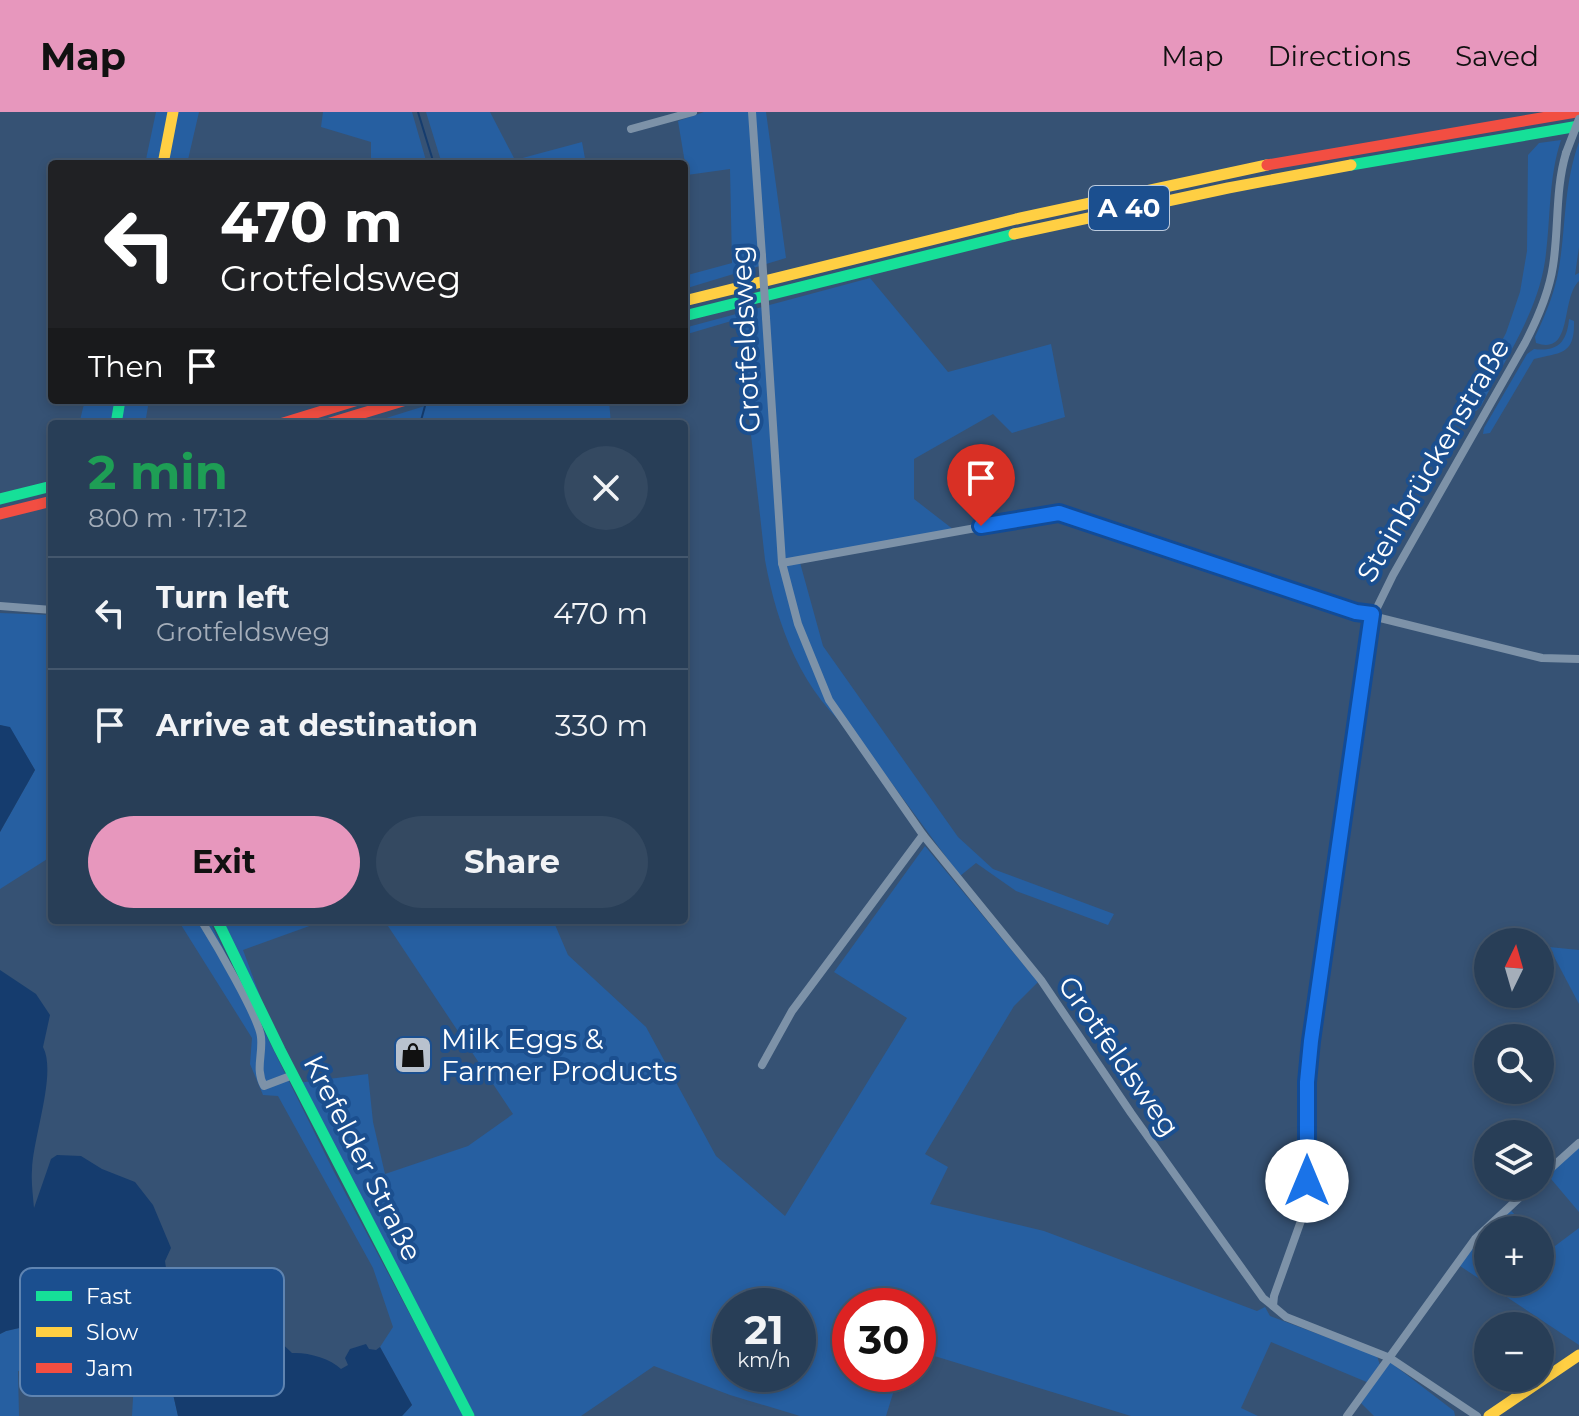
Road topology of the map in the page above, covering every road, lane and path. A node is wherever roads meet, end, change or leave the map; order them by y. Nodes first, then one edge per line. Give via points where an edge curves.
1 (173, 112) edge
2 (693, 112) edge
3 (752, 112) edge
4 (1576, 112) edge
5 (1579, 119) edge
6 (1579, 126) edge
7 (631, 129) dead end
8 (164, 160) edge
9 (688, 300) edge
10 (688, 315) edge
11 (345, 404) edge
12 (393, 404) edge
13 (293, 420) edge
14 (340, 420) edge
15 (48, 487) edge
16 (0, 499) edge
17 (48, 502) edge
18 (0, 514) edge
19 (782, 563) junction
20 (0, 606) edge
21 (48, 610) edge
22 (1372, 614) junction
23 (1579, 659) edge
24 (923, 835) junction
25 (203, 924) edge
26 (219, 924) edge
27 (762, 1065) dead end
28 (293, 1075) junction
29 (1579, 1143) edge
30 (1554, 1165) edge
31 (1517, 1200) edge
32 (1273, 1306) junction
33 (1579, 1355) edge
34 (1390, 1358) junction
35 (469, 1416) edge
36 (1347, 1416) edge
37 (1477, 1416) edge
38 (1489, 1416) edge

1 - 8 main road
2 - 7 street
3 - 19 street, Grotfeldsweg, bridge
4 - 9 main road, A 40 via 1176,182
5 - 22 street, Steinbrückenstraße, bridge via 1566,153 1553,267 1542,307
6 - 10 main road, A 40 via 1305,172 1057,223
11 - 13 main road
12 - 14 main road
15 - 16 main road
17 - 18 main road
19 - 22 street via 1059,513
19 - 24 street, Grotfeldsweg via 798,624 829,700
20 - 21 street
22 - 23 street via 1542,658
22 - 32 street, Steinbrückenstraße via 1311,1041 1305,1201
24 - 27 street via 792,1011
24 - 32 street, Grotfeldsweg via 1041,980
25 - 28 street via 254,1017 261,1037 264,1086
26 - 28 main road, Krefelder Straße
28 - 35 main road, Krefelder Straße
29 - 30 street
31 - 34 street via 1475,1239
32 - 34 street via 1286,1317
33 - 38 main road
34 - 36 street
34 - 37 street

